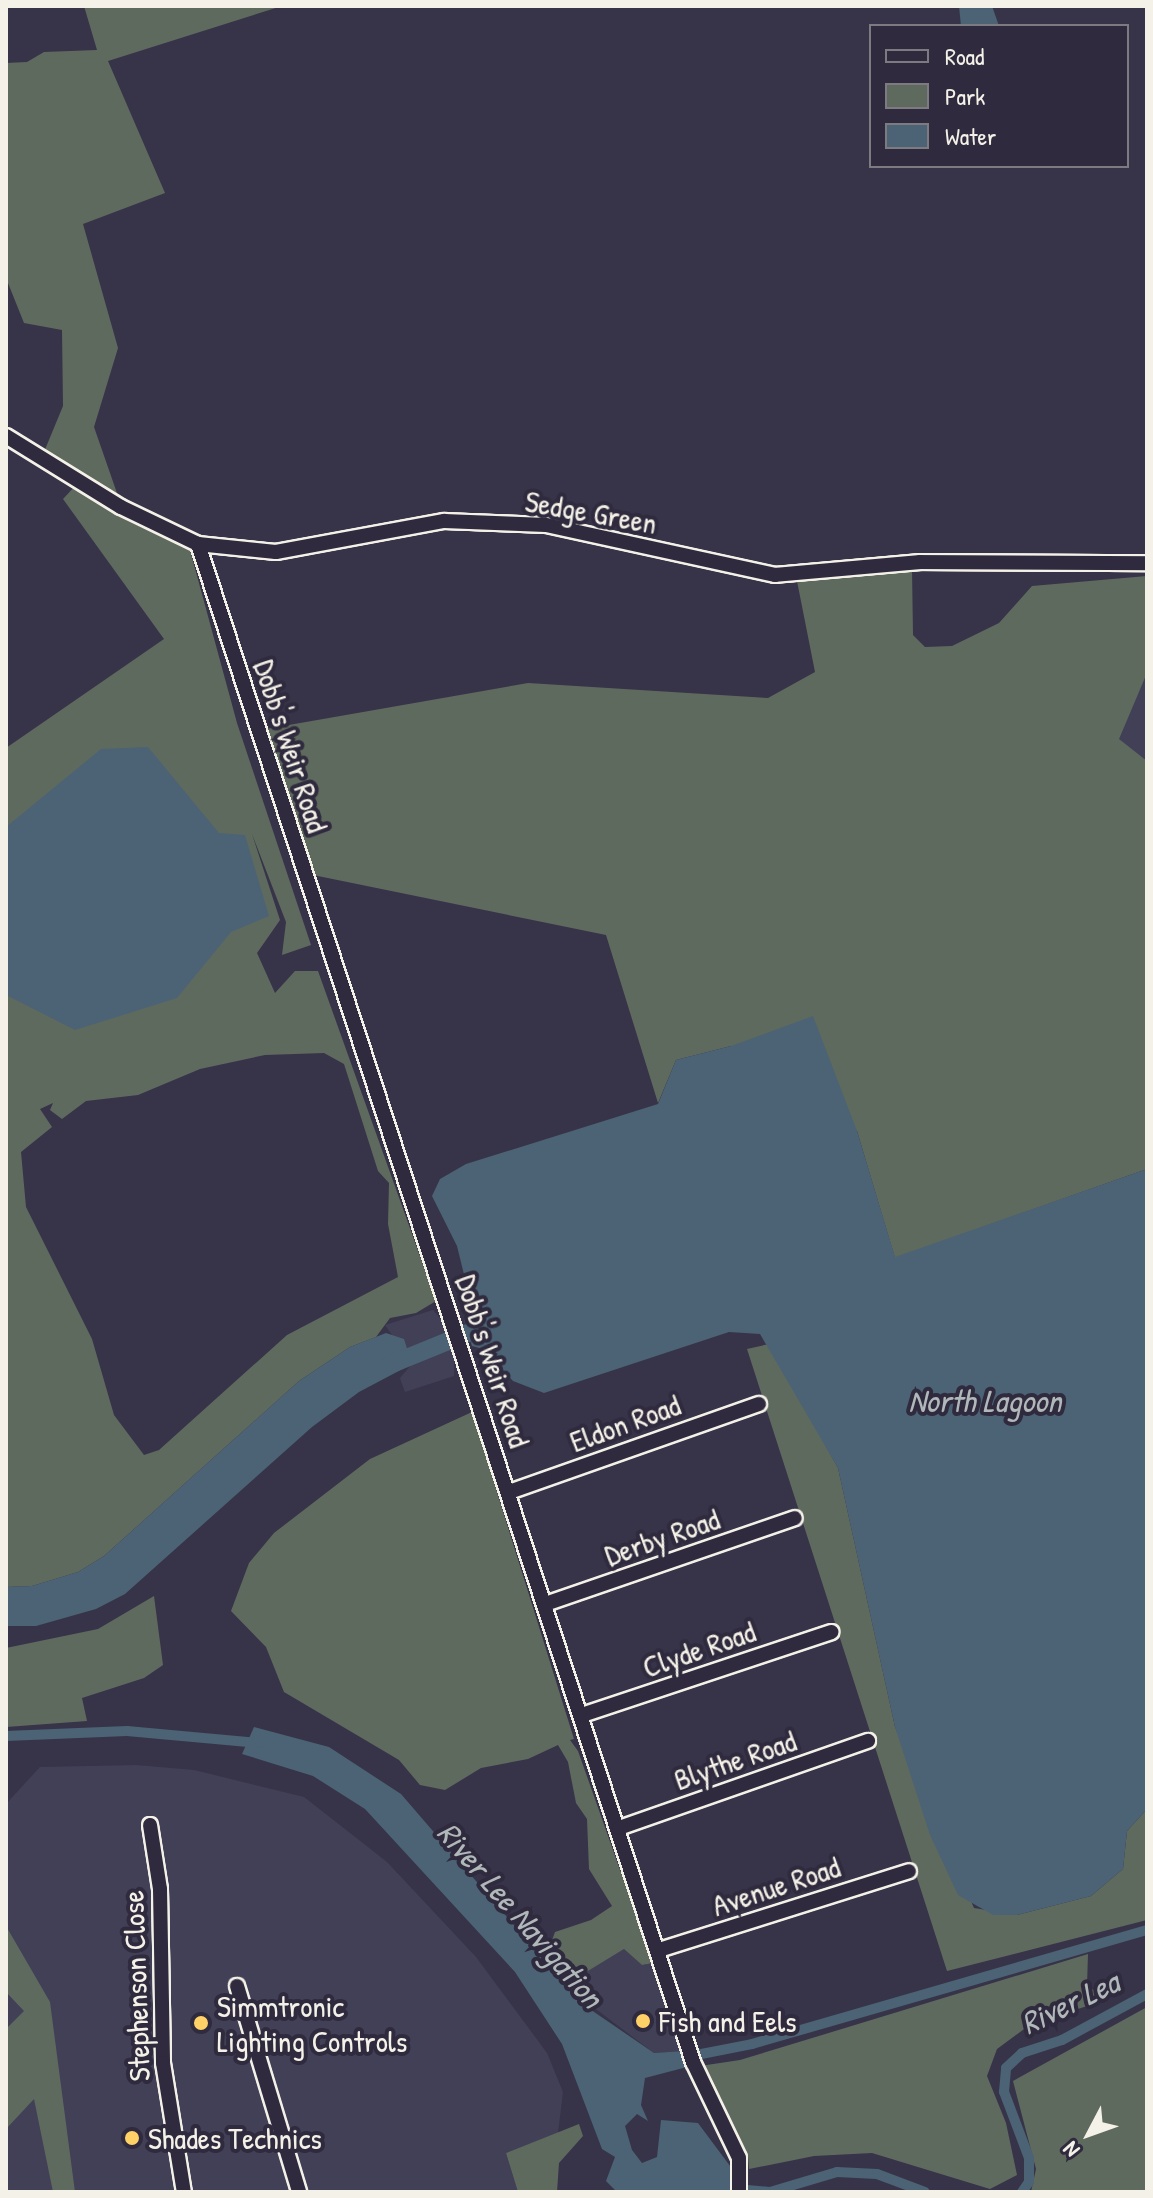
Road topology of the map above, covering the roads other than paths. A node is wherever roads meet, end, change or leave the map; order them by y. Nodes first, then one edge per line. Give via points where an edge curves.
1 (6, 436) edge
2 (198, 544) junction
3 (1147, 563) edge
4 (759, 1404) dead end
5 (509, 1492) junction
6 (795, 1518) dead end
7 (545, 1604) junction
8 (832, 1632) dead end
9 (582, 1715) junction
10 (868, 1741) dead end
11 (150, 1825) dead end
12 (619, 1828) junction
13 (909, 1871) dead end
14 (659, 1950) junction
15 (237, 1986) dead end
16 (184, 2192) edge
17 (299, 2192) edge
18 (739, 2192) edge

1 - 2 street, Sedge Green via 121,507
2 - 3 street, Sedge Green via 276,552 444,521 546,525 775,575 920,562
2 - 5 street, Dobb's Weir Road
4 - 5 street, Eldon Road
5 - 7 street, Dobb's Weir Road
6 - 7 street, Derby Road
7 - 9 street, Dobb's Weir Road
8 - 9 street, Clyde Road
9 - 12 street, Dobb's Weir Road
10 - 12 street, Blythe Road
11 - 16 street, Stephenson Close via 160,1889 163,2063
12 - 14 street, Dobb's Weir Road
13 - 14 street, Avenue Road
14 - 18 street, Dobb's Weir Road via 694,2065 740,2169
15 - 17 street

